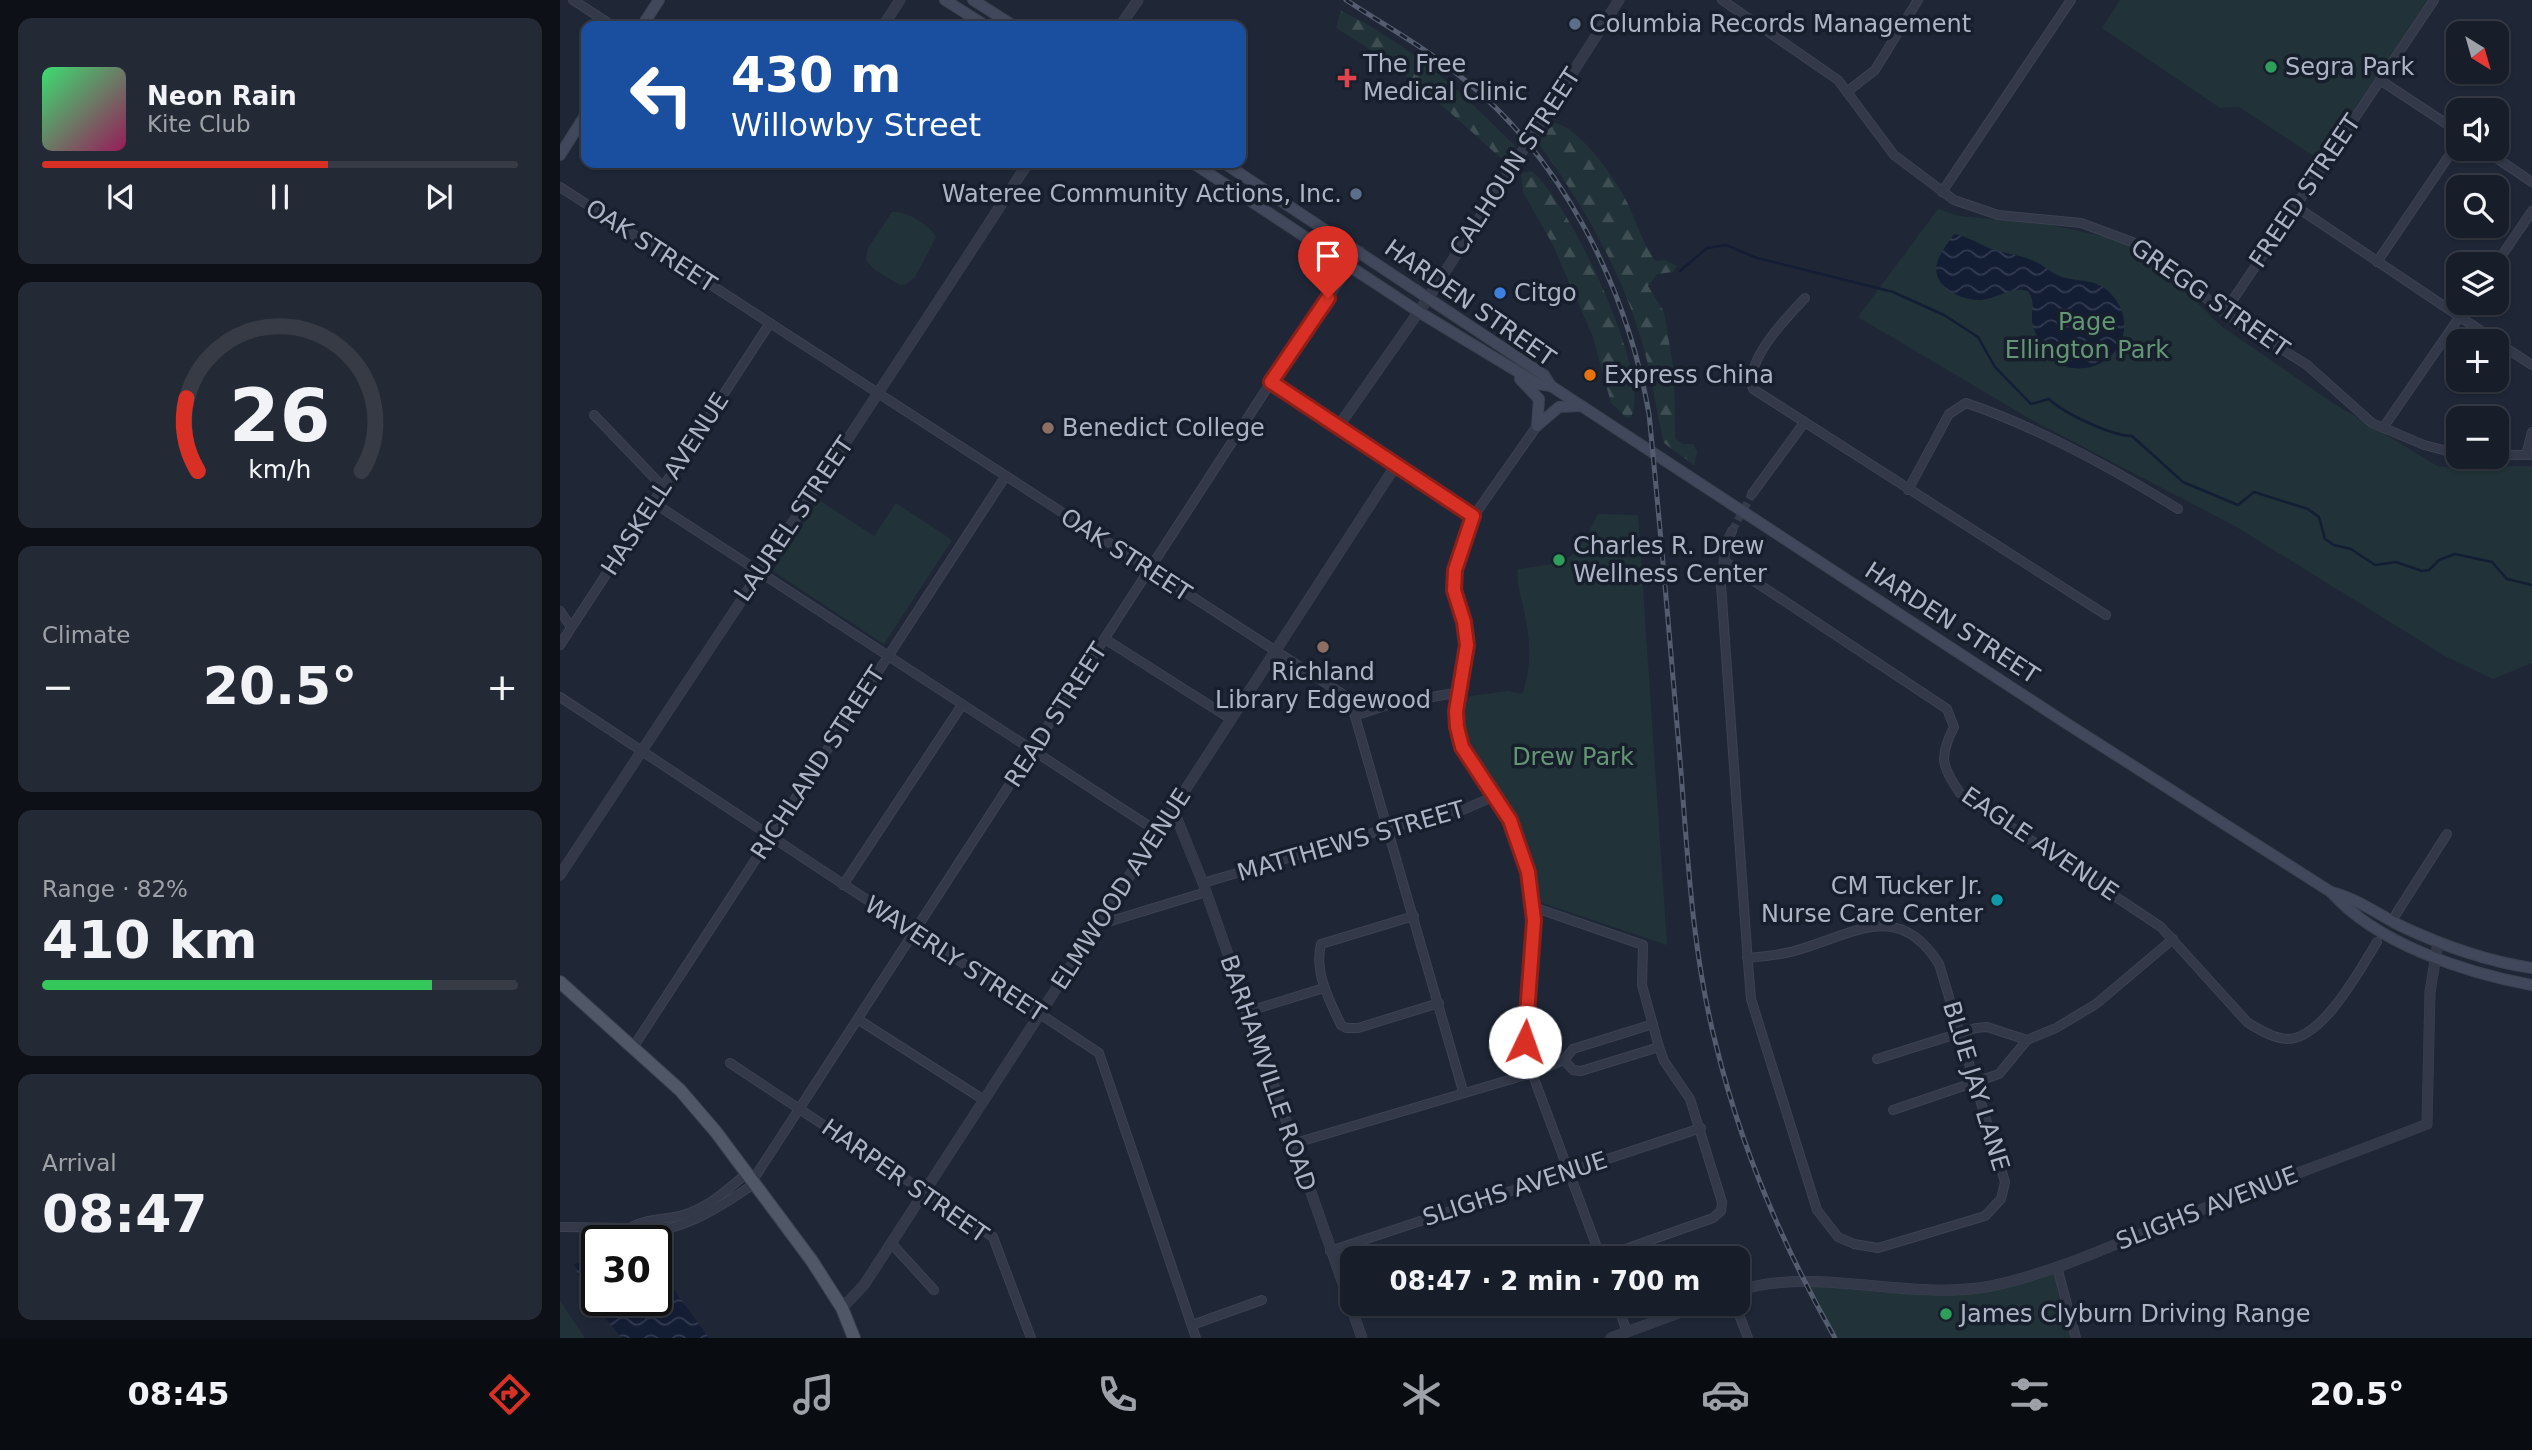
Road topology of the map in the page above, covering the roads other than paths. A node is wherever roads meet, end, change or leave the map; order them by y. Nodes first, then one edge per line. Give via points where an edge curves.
1 (573, 0) edge
2 (659, 0) edge
3 (900, 0) edge
4 (945, 0) edge
5 (973, 0) edge
6 (1138, 0) edge
7 (1619, 0) edge
8 (1722, 0) edge
9 (1919, 0) edge
10 (2071, 0) edge
11 (2434, 0) edge
12 (605, 21) edge
13 (645, 21) edge
14 (886, 21) edge
15 (977, 21) edge
16 (1006, 21) edge
17 (1123, 21) edge
18 (2380, 80) junction
19 (1849, 91) junction
20 (581, 122) edge
21 (2446, 123) edge
22 (560, 155) edge
23 (2446, 160) edge
24 (2501, 161) edge
25 (1025, 168) edge
26 (1200, 168) edge
27 (1232, 168) edge
28 (2532, 182) edge
29 (560, 187) edge
30 (1942, 192) junction
31 (2295, 206) junction
32 (2532, 211) edge
33 (1360, 251) junction
34 (2504, 252) edge
35 (2377, 262) junction
36 (1349, 267) junction
37 (1429, 296) junction
38 (1805, 298) dead end
39 (1419, 312) junction
40 (2224, 313) junction
41 (2459, 317) junction
42 (771, 323) junction
43 (2477, 329) edge
44 (2509, 350) edge
45 (1503, 363) junction
46 (2532, 365) edge
47 (1271, 382) junction
48 (1551, 386) junction
49 (880, 393) junction
50 (1581, 406) junction
51 (594, 415) dead end
52 (1804, 423) junction
53 (1537, 426) junction
54 (1338, 427) junction
55 (2382, 428) junction
56 (2532, 432) edge
57 (2446, 451) edge
58 (2509, 455) edge
59 (2529, 455) edge
60 (1396, 466) junction
61 (1005, 477) junction
62 (663, 487) junction
63 (1908, 490) junction
64 (1752, 494) tunnel mouth
65 (654, 503) junction
66 (2178, 509) dead end
67 (1473, 516) junction
68 (1732, 531) tunnel mouth
69 (1724, 561) junction
70 (1150, 570) junction
71 (758, 571) junction
72 (560, 611) edge
73 (2106, 615) dead end
74 (571, 626) junction
75 (1105, 639) junction
76 (560, 645) edge
77 (1276, 650) junction
78 (887, 657) junction
79 (1460, 692) junction
80 (560, 697) edge
81 (962, 705) junction
82 (1357, 715) junction
83 (1231, 719) junction
84 (1033, 750) junction
85 (642, 751) junction
86 (1497, 795) junction
87 (1173, 809) junction
88 (1389, 828) junction
89 (1158, 832) junction
90 (2447, 834) dead end
91 (769, 837) junction
92 (560, 875) edge
93 (843, 885) junction
94 (1205, 888) junction
95 (2331, 892) junction
96 (1533, 907) junction
97 (2397, 912) dead end
98 (1414, 916) junction
99 (1098, 925) junction
100 (915, 933) junction
101 (2173, 939) junction
102 (2377, 942) dead end
103 (2438, 943) junction
104 (1748, 958) junction
105 (2435, 958) junction
106 (2532, 968) edge
107 (560, 982) edge
108 (2532, 985) edge
109 (1324, 988) junction
110 (1439, 1003) junction
111 (1246, 1012) junction
112 (1040, 1014) junction
113 (859, 1020) junction
114 (1653, 1024) junction
115 (1961, 1033) junction
116 (2026, 1040) junction
117 (1659, 1047) junction
118 (632, 1049) junction
119 (1877, 1059) dead end
120 (1564, 1060) junction
121 (730, 1063) dead end
122 (1532, 1073) junction
123 (1975, 1084) junction
124 (1463, 1091) junction
125 (984, 1100) junction
126 (801, 1110) junction
127 (1893, 1110) dead end
128 (1701, 1128) junction
129 (1292, 1144) junction
130 (1569, 1171) junction
131 (752, 1179) junction
132 (924, 1192) junction
133 (560, 1227) edge
134 (891, 1243) junction
135 (1597, 1246) edge
136 (1635, 1246) edge
137 (1330, 1251) junction
138 (2057, 1266) junction
139 (1750, 1288) edge
140 (934, 1290) dead end
141 (1262, 1300) dead end
142 (842, 1308) junction
143 (1621, 1316) edge
144 (1670, 1316) edge
145 (1740, 1316) edge
146 (1192, 1325) junction
147 (1627, 1332) junction
148 (854, 1338) edge
149 (1031, 1338) edge
150 (1196, 1338) edge
151 (1362, 1338) edge
152 (1611, 1338) edge
153 (1748, 1338) edge
154 (2076, 1338) edge

1 - 12 street
2 - 13 main road
3 - 14 street
4 - 15 main road
5 - 16 main road
6 - 17 street
7 - 37 street, CALHOUN STREET
8 - 19 street, GREGG STREET
9 - 19 street via 1875,70
10 - 30 street
11 - 18 street, FREED STREET
18 - 21 street
18 - 31 street, FREED STREET
19 - 30 street, GREGG STREET via 1894,155
20 - 22 main road
23 - 35 street
24 - 28 street
25 - 49 street, LAUREL STREET
26 - 36 main road, HARDEN STREET
27 - 33 main road, HARDEN STREET
29 - 42 street, OAK STREET
30 - 40 street, GREGG STREET via 1991,214 2081,223 2124,238 2175,269
31 - 35 street
31 - 40 street, FREED STREET
32 - 34 street
33 - 36 street, READ STREET
33 - 37 main road, HARDEN STREET
35 - 41 street
36 - 39 main road, HARDEN STREET
36 - 47 street, READ STREET
37 - 39 street, CALHOUN STREET
37 - 48 main road, HARDEN STREET via 1544,375
38 - 52 street via 1755,361 1750,379 1754,389
39 - 45 main road, HARDEN STREET
39 - 54 street, CALHOUN STREET
40 - 55 street, GREGG STREET via 2306,365
41 - 43 street
41 - 55 street
42 - 49 street, OAK STREET
42 - 62 street, HASKELL AVENUE
44 - 46 street
45 - 48 main road, HARDEN STREET via 1538,384
45 - 53 main road via 1538,396
47 - 54 street
47 - 70 street, READ STREET
48 - 50 main road, HARDEN STREET
49 - 61 street, OAK STREET
49 - 71 street, LAUREL STREET
50 - 53 main road via 1559,407
50 - 95 main road, HARDEN STREET
51 - 62 street
52 - 63 street
52 - 64 street
53 - 67 street
54 - 60 street
55 - 57 street, GREGG STREET
56 - 59 street
58 - 59 street
60 - 67 street
60 - 77 street, ELMWOOD AVENUE
61 - 70 street, OAK STREET
61 - 78 street, RICHLAND STREET
62 - 65 street, HASKELL AVENUE
63 - 66 street via 1949,414 1966,403 2071,450
63 - 73 street
65 - 71 street
65 - 74 street, HASKELL AVENUE
67 - 79 street via 1455,570 1454,590 1467,645
68 - 69 street, BLUE JAY LANE
69 - 101 street, EAGLE AVENUE via 1947,709 1954,727 1942,750 1944,767 1959,793
69 - 104 street, BLUE JAY LANE via 1721,585
70 - 75 street, READ STREET
70 - 77 street, OAK STREET
71 - 78 street
71 - 85 street, LAUREL STREET
72 - 74 street
74 - 76 street, HASKELL AVENUE
75 - 83 street
75 - 84 street, READ STREET
77 - 82 street, OAK STREET via 1350,699
77 - 83 street, ELMWOOD AVENUE
78 - 81 street
78 - 91 street, RICHLAND STREET
79 - 82 street
79 - 86 street via 1456,711 1462,747
80 - 85 street, WAVERLY STREET
81 - 84 street
81 - 93 street
82 - 88 street, OAK STREET
83 - 87 street, ELMWOOD AVENUE
84 - 89 street
84 - 100 street, READ STREET
85 - 91 street, WAVERLY STREET
85 - 92 street, LAUREL STREET
86 - 88 street, MATTHEWS STREET via 1458,812
86 - 96 street via 1523,853
87 - 89 street, ELMWOOD AVENUE
87 - 94 street, BARHAMVILLE ROAD
88 - 94 street, MATTHEWS STREET
88 - 98 street, OAK STREET
89 - 99 street, ELMWOOD AVENUE
90 - 97 street
91 - 93 street, WAVERLY STREET
91 - 118 street, RICHLAND STREET
93 - 100 street, WAVERLY STREET
94 - 99 street, MATTHEWS STREET
94 - 111 street, BARHAMVILLE ROAD
95 - 103 main road, HARDEN STREET via 2349,896
95 - 105 main road, HARDEN STREET via 2366,920
96 - 114 street via 1643,945 1642,985
96 - 122 street via 1525,1042
98 - 109 street via 1321,944 1318,955
98 - 110 street, OAK STREET
99 - 112 street, ELMWOOD AVENUE
100 - 112 street, WAVERLY STREET
100 - 113 street, READ STREET
101 - 102 street, EAGLE AVENUE via 2248,1023 2289,1039 2307,1033 2326,1017
101 - 116 street via 2096,1004
103 - 105 street, SLIGHS AVENUE
103 - 106 main road, HARDEN STREET
104 - 115 street, BLUE JAY LANE via 1800,950 1852,931 1898,927 1915,934 1939,964
104 - 123 street, BLUE JAY LANE via 1751,999 1817,1210 1838,1237 1878,1248 1985,1216 2001,1199 2005,1182
105 - 108 main road, HARDEN STREET
105 - 138 street, SLIGHS AVENUE via 2427,1043 2427,1124
107 - 118 main road
109 - 110 street via 1346,1028
109 - 111 street
110 - 124 street, OAK STREET
111 - 129 street, BARHAMVILLE ROAD
112 - 125 street, ELMWOOD AVENUE
112 - 146 street, WAVERLY STREET via 1099,1053
113 - 125 street
113 - 126 street, READ STREET
114 - 117 street
114 - 120 street via 1573,1049
115 - 116 street via 1987,1027
115 - 119 street
115 - 123 street, BLUE JAY LANE
116 - 123 street via 1999,1074
117 - 120 street via 1581,1071 1573,1070
117 - 128 street via 1690,1099
118 - 131 main road via 684,1094
120 - 122 street
121 - 126 street, HARPER STREET
122 - 124 street
122 - 130 street
123 - 127 street
124 - 129 street
125 - 132 street, ELMWOOD AVENUE
126 - 131 street, READ STREET
126 - 132 street, HARPER STREET
128 - 130 street, SLIGHS AVENUE
128 - 136 street via 1721,1211
129 - 137 street, BARHAMVILLE ROAD
130 - 135 street
130 - 137 street, SLIGHS AVENUE
131 - 133 street, READ STREET via 701,1217 659,1229
131 - 142 main road
132 - 134 street, ELMWOOD AVENUE
132 - 149 street, HARPER STREET via 993,1237
134 - 140 street
134 - 142 street, ELMWOOD AVENUE via 864,1285
137 - 151 street, BARHAMVILLE ROAD
138 - 139 street, SLIGHS AVENUE via 1992,1286 1955,1291 1804,1283
138 - 154 street
141 - 146 street
142 - 148 main road
143 - 147 street
144 - 147 street
145 - 153 street
146 - 150 street, WAVERLY STREET
147 - 152 street

